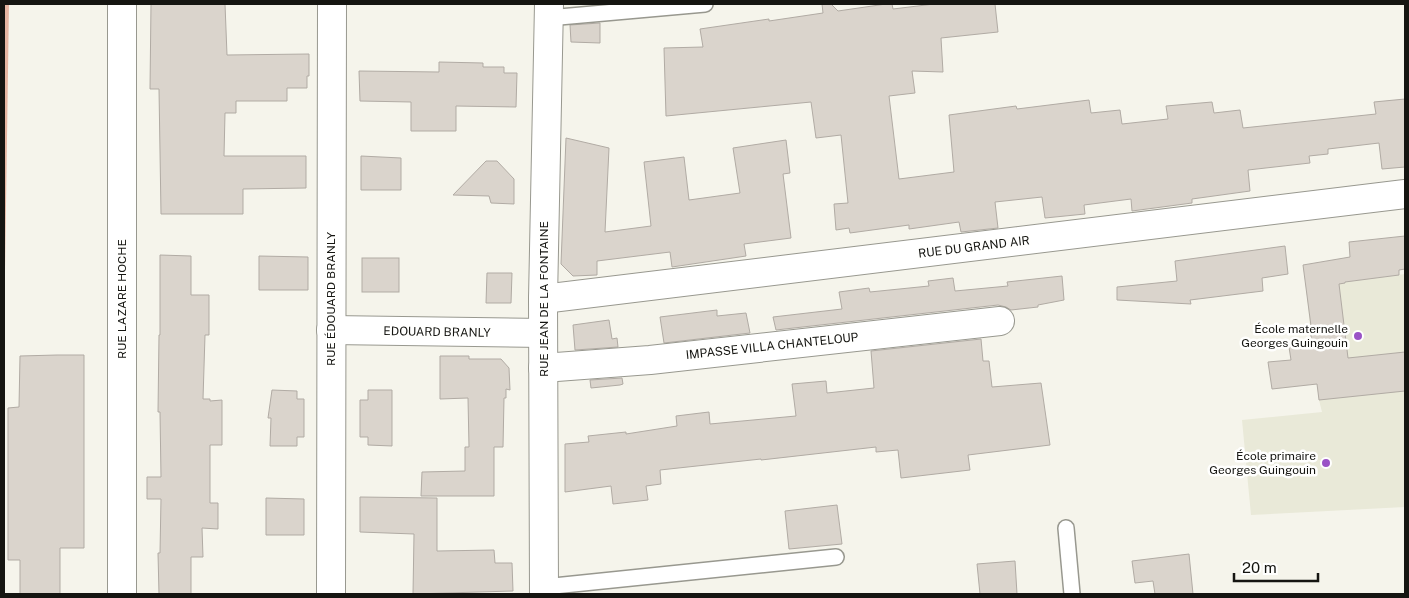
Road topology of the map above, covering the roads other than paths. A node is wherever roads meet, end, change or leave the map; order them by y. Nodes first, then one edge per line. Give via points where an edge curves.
1 (122, 4) edge
2 (332, 4) edge
3 (705, 4) edge
4 (548, 11) edge
5 (1405, 194) edge
6 (543, 300) junction
7 (1000, 321) dead end
8 (331, 330) junction
9 (543, 333) junction
10 (544, 368) junction
11 (1066, 528) dead end
12 (836, 557) dead end
13 (544, 591) edge
14 (122, 594) edge
15 (331, 594) edge
16 (1072, 594) edge

1 - 14 street, RUE LAZARE HOCHE
2 - 8 street, RUE ÉDOUARD BRANLY
3 - 4 lane
4 - 6 street, RUE JEAN DE LA FONTAINE
5 - 6 street, RUE DU GRAND AIR
6 - 9 street, RUE JEAN DE LA FONTAINE
7 - 10 street, IMPASSE VILLA CHANTELOUP via 650,360
8 - 9 street, EDOUARD BRANLY
8 - 15 street, RUE ÉDOUARD BRANLY
9 - 10 street, RUE JEAN DE LA FONTAINE
10 - 13 street, RUE JEAN DE LA FONTAINE
11 - 16 lane
12 - 13 lane

